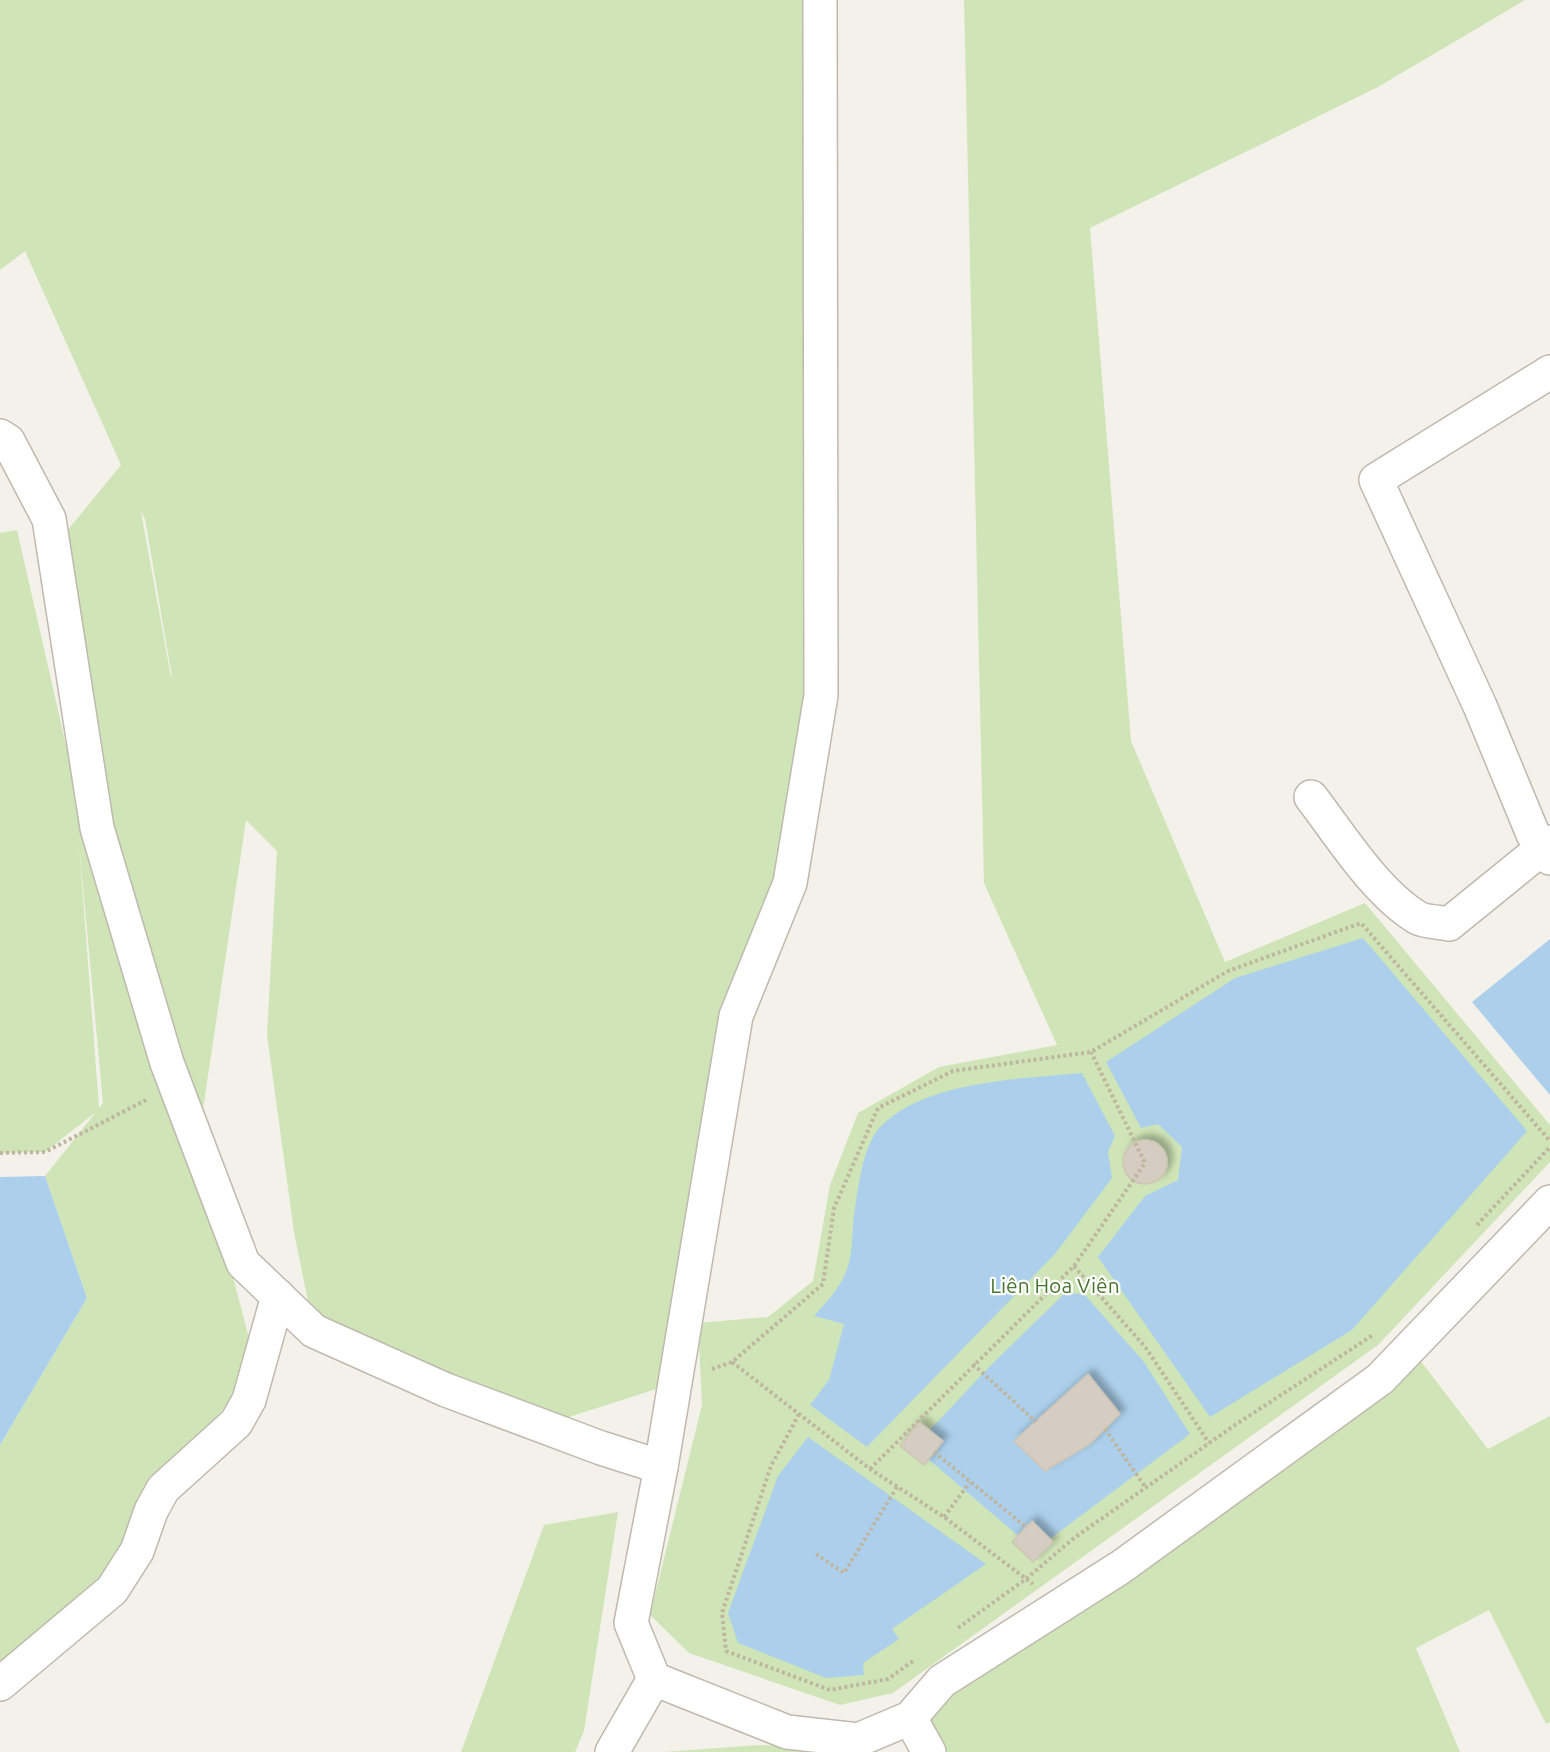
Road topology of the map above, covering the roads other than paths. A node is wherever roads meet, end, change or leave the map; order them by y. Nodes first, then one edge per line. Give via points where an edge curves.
1 (820, 0) edge
2 (1550, 372) edge
3 (0, 436) edge
4 (1311, 797) dead end
5 (1548, 850) edge
6 (1550, 1202) edge
7 (278, 1296) junction
8 (661, 1467) junction
9 (654, 1679) junction
10 (0, 1684) edge
11 (910, 1718) junction
12 (612, 1752) edge
13 (929, 1752) edge

1 - 8 street via 821,695 790,882 736,1016
2 - 5 street via 1376,480 1476,698 1533,834
3 - 7 street via 8,441 49,519 97,828 176,1085 243,1263
4 - 5 street via 1374,878 1397,903 1420,919 1449,924
6 - 11 street via 1380,1379 1120,1567 942,1681
7 - 8 street via 314,1331 446,1390
7 - 10 street via 249,1400 236,1423 163,1489 137,1551 112,1590
8 - 9 street via 631,1623
9 - 11 street via 787,1732 858,1740
9 - 12 street
11 - 13 street

